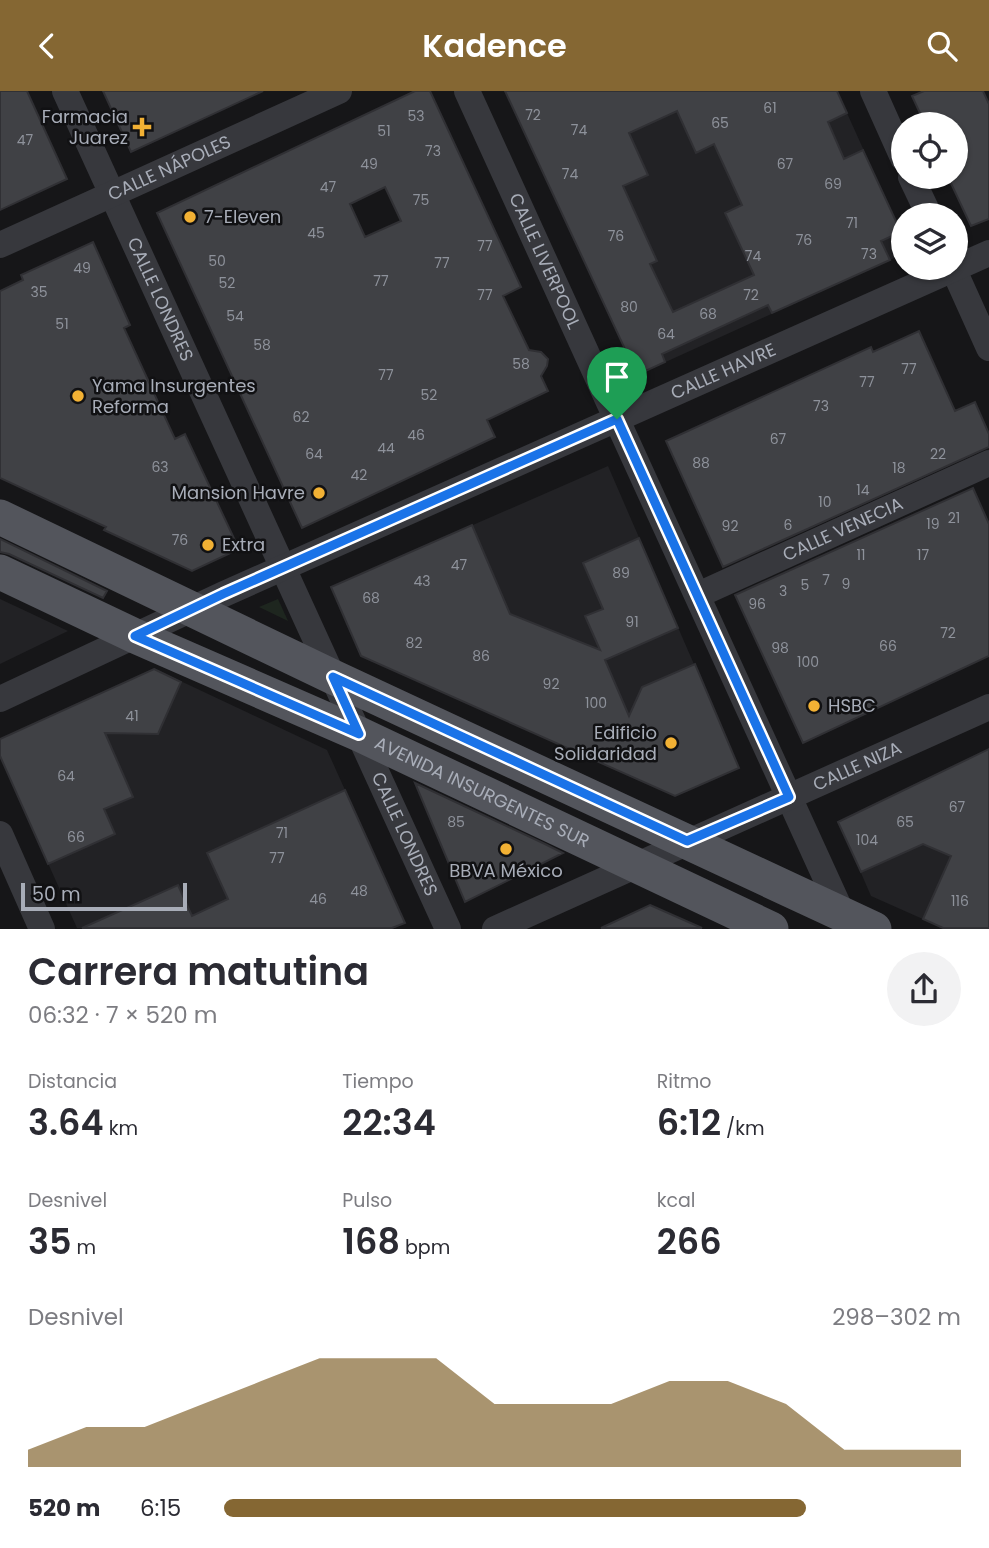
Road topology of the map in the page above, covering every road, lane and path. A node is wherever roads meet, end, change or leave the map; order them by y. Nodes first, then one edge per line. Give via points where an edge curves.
1 (65, 91) edge
2 (339, 91) edge
3 (467, 91) edge
4 (873, 91) edge
5 (891, 131) edge
6 (112, 193) junction
7 (0, 245) edge
8 (989, 253) edge
9 (968, 262) edge
10 (926, 280) edge
11 (958, 280) edge
12 (989, 348) edge
13 (617, 419) junction
14 (989, 463) edge
15 (0, 517) edge
16 (284, 568) junction
17 (0, 572) edge
18 (698, 595) junction
19 (193, 609) junction
20 (135, 636) junction
21 (333, 677) junction
22 (0, 699) edge
23 (989, 707) edge
24 (359, 734) junction
25 (789, 797) junction
26 (0, 834) edge
27 (687, 841) junction
28 (634, 865) junction
29 (846, 921) edge
30 (42, 929) edge
31 (448, 929) edge
32 (495, 929) edge
33 (771, 929) edge
34 (874, 929) edge

1 - 6 street, CALLE LONDRES
2 - 6 street, CALLE NÁPOLES
3 - 13 street, CALLE LIVERPOOL
4 - 5 street
6 - 7 street, CALLE NÁPOLES
6 - 16 street, CALLE LONDRES
8 - 9 street, CALLE HAVRE
10 - 13 street, CALLE HAVRE
11 - 12 street
13 - 16 street, CALLE HAVRE
13 - 18 street, CALLE LIVERPOOL
14 - 18 street, CALLE VENECIA
15 - 19 main road
16 - 19 street, CALLE HAVRE
16 - 21 street, CALLE LONDRES
17 - 20 main road, AVENIDA INSURGENTES SUR
18 - 25 street, CALLE LIVERPOOL
19 - 20 street, CALLE HAVRE
19 - 21 main road
20 - 22 street, CALLE HAVRE
20 - 24 main road, AVENIDA INSURGENTES SUR
21 - 24 street, CALLE LONDRES
21 - 27 main road
23 - 25 street, CALLE NIZA
24 - 28 main road, AVENIDA INSURGENTES SUR
24 - 31 street, CALLE LONDRES
25 - 27 street, CALLE NIZA
25 - 29 street, CALLE LIVERPOOL
26 - 30 street
27 - 28 street, CALLE NIZA
27 - 29 main road
28 - 32 street, CALLE NIZA
28 - 33 main road, AVENIDA INSURGENTES SUR
29 - 34 main road

